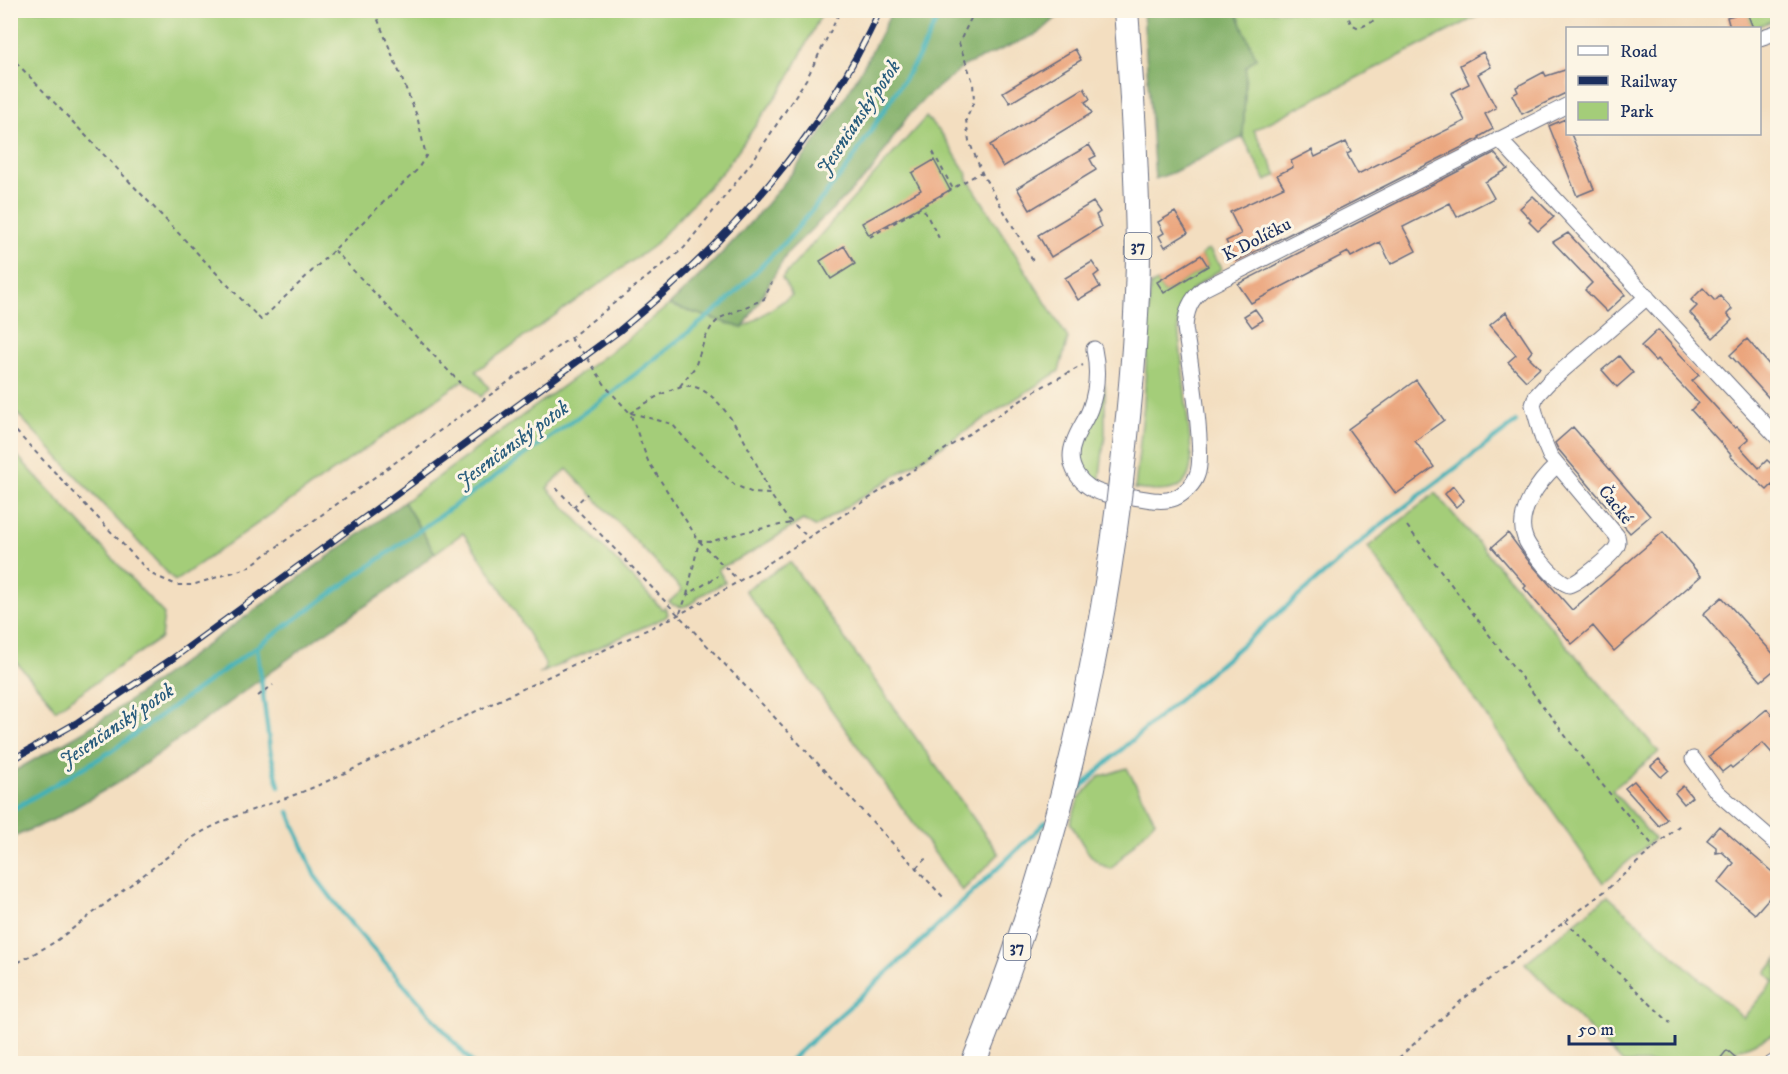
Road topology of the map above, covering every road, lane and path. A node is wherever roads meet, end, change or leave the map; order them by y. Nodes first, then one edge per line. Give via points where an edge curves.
1 (374, 10) edge
2 (842, 10) edge
3 (975, 10) edge
4 (1126, 10) edge
5 (1346, 10) edge
6 (1376, 10) edge
7 (1778, 32) edge
8 (1761, 38) edge
9 (10, 56) edge
10 (1566, 106) edge
11 (1499, 139) junction
12 (933, 152) dead end
13 (981, 172) junction
14 (953, 190) junction
15 (924, 210) dead end
16 (870, 237) dead end
17 (940, 240) dead end
18 (334, 250) junction
19 (1033, 261) dead end
20 (772, 282) dead end
21 (1647, 297) junction
22 (570, 338) junction
23 (1095, 354) joint
24 (460, 382) dead end
25 (680, 386) junction
26 (630, 413) junction
27 (10, 425) edge
28 (1778, 438) edge
29 (1557, 465) junction
30 (556, 488) dead end
31 (586, 494) dead end
32 (770, 494) junction
33 (1120, 495) junction
34 (573, 507) junction
35 (793, 523) junction
36 (1407, 526) dead end
37 (808, 537) junction
38 (699, 541) junction
39 (718, 576) dead end
40 (739, 581) junction
41 (687, 595) junction
42 (679, 614) junction
43 (273, 685) dead end
44 (258, 696) dead end
45 (1693, 759) dead end
46 (1681, 824) dead end
47 (1778, 845) edge
48 (1655, 848) junction
49 (928, 856) dead end
50 (916, 868) junction
51 (944, 898) dead end
52 (1565, 921) junction
53 (10, 967) edge
54 (1670, 1023) dead end
55 (1778, 1056) edge
56 (973, 1064) edge
57 (1392, 1064) edge
58 (1765, 1064) edge

1 - 18 path via 417,116 426,156 417,170
2 - 22 path via 807,78 752,162 684,248
3 - 13 path via 959,43 973,82 974,101 966,120
4 - 33 main road, 37 via 1138,250
5 - 6 path via 1351,24 1359,28 1372,22
7 - 8 street
9 - 18 path via 261,320
10 - 11 street, K Dolíčku
11 - 21 street
11 - 33 street, K Dolíčku via 1195,296 1185,328 1200,460 1198,474 1192,485 1175,498
12 - 14 path
13 - 14 path
13 - 19 path
14 - 16 path
15 - 17 path
18 - 24 path
20 - 25 path via 764,299 720,318 712,326 695,367
21 - 28 street
21 - 29 street, Čacké via 1536,396 1534,411
22 - 26 path
22 - 27 path via 247,568 192,585 177,585 151,574
23 - 33 street, K Dolíčku via 1093,396 1073,442 1072,461 1083,483 1097,492
23 - 37 path
25 - 26 path
25 - 32 path via 692,386 712,396 726,409
26 - 32 path via 672,424 735,485 753,493
26 - 38 path via 648,461
29 - 29 street, Čacké via 1618,541 1615,550 1569,585 1546,568 1528,546 1523,532 1530,501 1543,478
30 - 34 path
31 - 34 path
32 - 35 path
33 - 56 main road, 37 via 1094,660 1066,784 1020,937
34 - 42 path
35 - 37 path
35 - 38 path
36 - 48 path via 1600,783
37 - 40 path
38 - 40 path
38 - 41 path
39 - 41 path
40 - 42 path
41 - 42 path
42 - 50 path
42 - 53 path via 319,785 211,826 55,942
43 - 44 path
45 - 47 street via 1717,792
46 - 48 path
48 - 52 path
49 - 50 path
50 - 51 path
52 - 54 path
52 - 57 path via 1462,1000
55 - 58 lane

